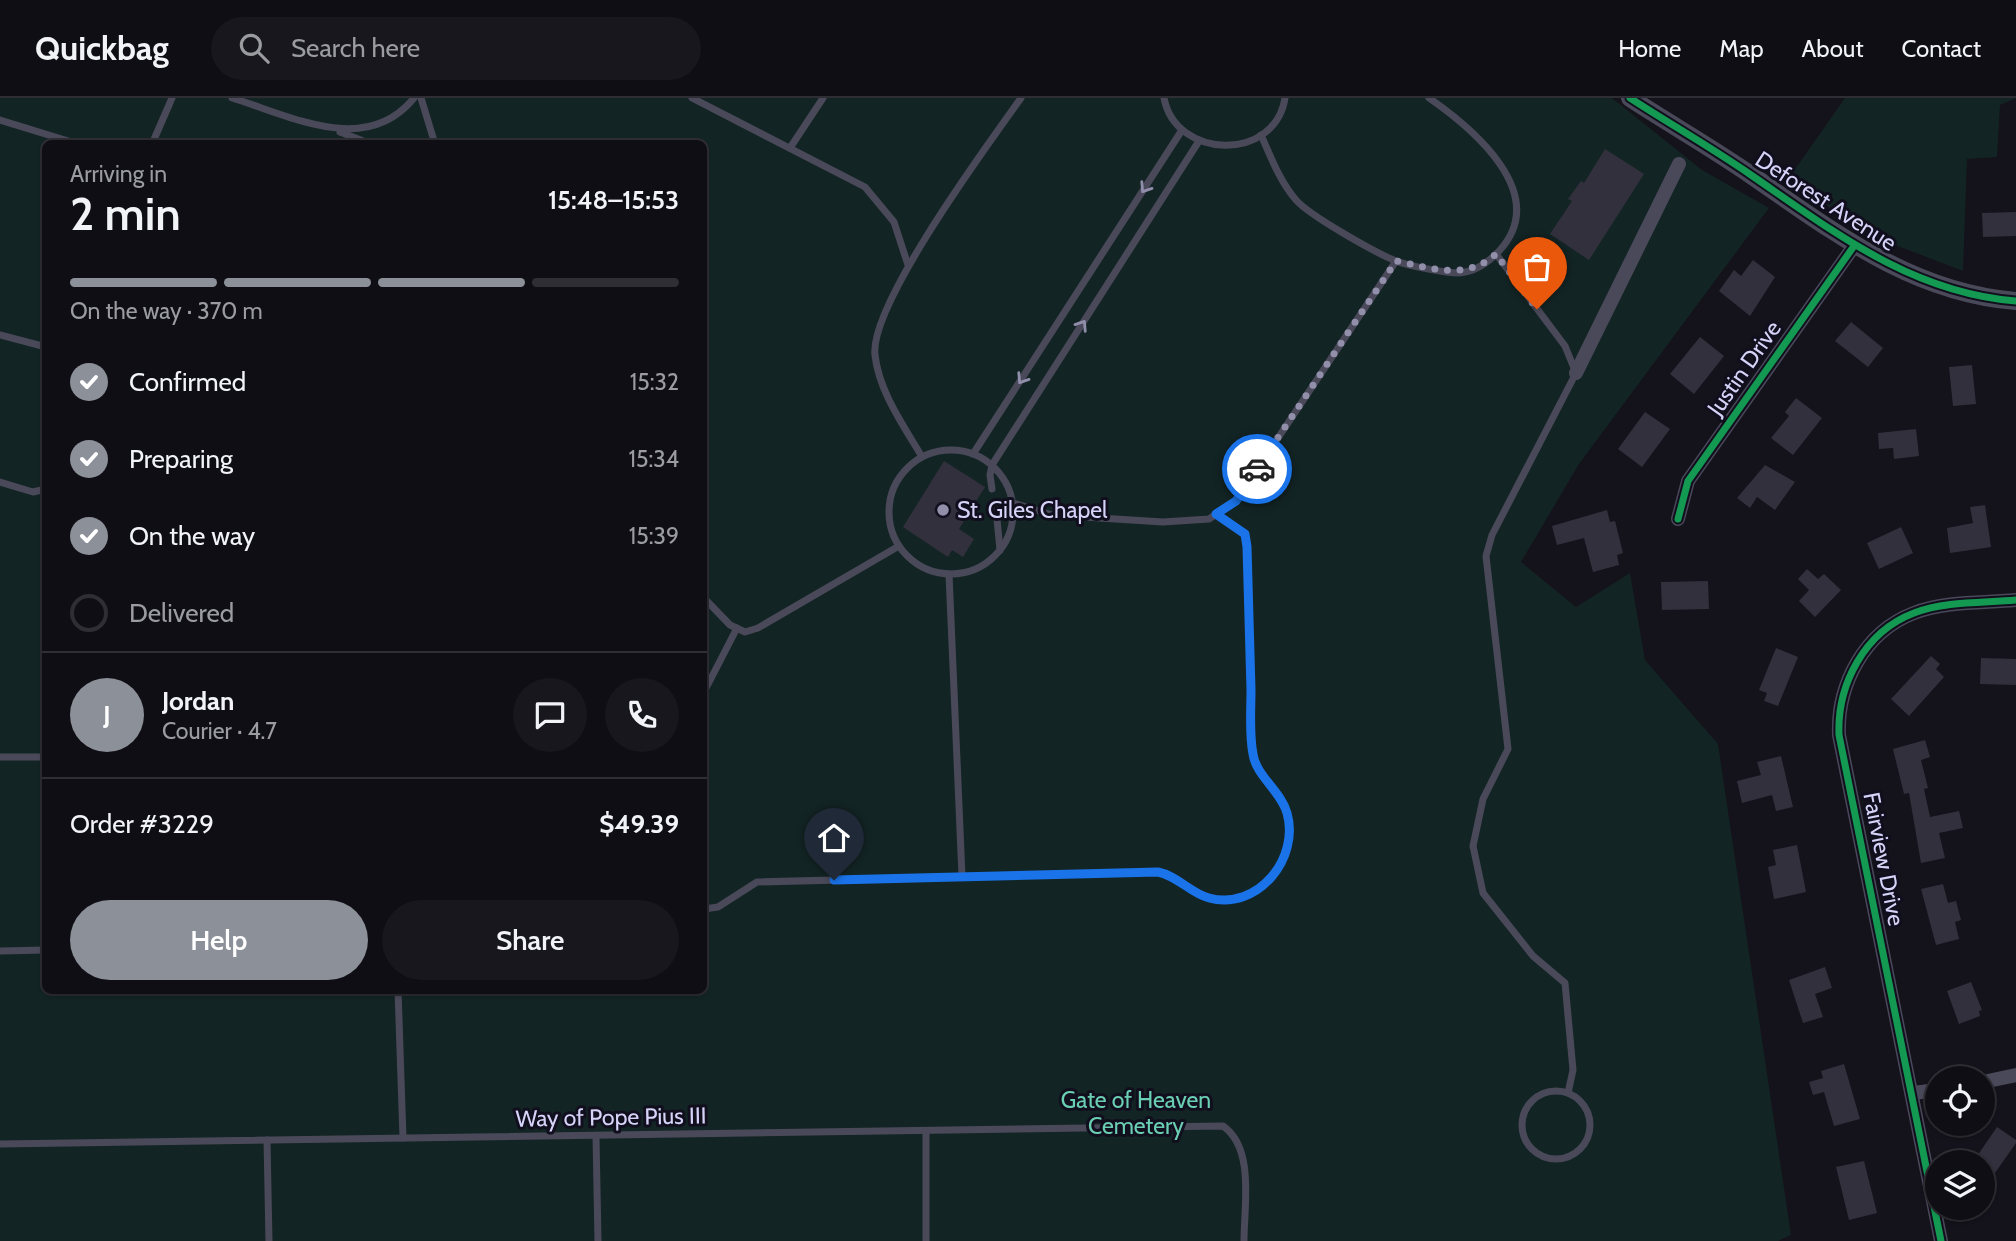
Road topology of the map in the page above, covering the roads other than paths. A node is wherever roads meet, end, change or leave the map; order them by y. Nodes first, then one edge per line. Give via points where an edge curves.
1 (172, 98) edge
2 (232, 98) edge
3 (414, 98) edge
4 (421, 98) edge
5 (692, 98) edge
6 (822, 98) edge
7 (1021, 98) edge
8 (1164, 98) edge
9 (1285, 98) edge
10 (1429, 98) edge
11 (1630, 98) edge
12 (0, 120) edge
13 (332, 129) junction
14 (1182, 130) junction
15 (1261, 135) junction
16 (65, 140) edge
17 (154, 140) edge
18 (361, 140) edge
19 (434, 140) edge
20 (1199, 141) junction
21 (790, 148) junction
22 (1679, 164) dead end
23 (1854, 246) junction
24 (1496, 254) junction
25 (1396, 261) junction
26 (908, 265) junction
27 (2016, 301) edge
28 (0, 335) edge
29 (42, 346) edge
30 (1576, 373) junction
31 (973, 454) junction
32 (922, 457) junction
33 (992, 465) junction
34 (0, 482) edge
35 (992, 489) dead end
36 (42, 490) edge
37 (1013, 503) junction
38 (996, 509) dead end
39 (1216, 514) junction
40 (1678, 519) dead end
41 (899, 546) junction
42 (1000, 550) junction
43 (948, 574) junction
44 (2016, 600) edge
45 (707, 601) edge
46 (737, 628) junction
47 (707, 686) edge
48 (0, 757) edge
49 (42, 757) edge
50 (962, 876) junction
51 (707, 909) edge
52 (42, 950) edge
53 (0, 951) edge
54 (398, 994) edge
55 (2016, 1075) edge
56 (1995, 1079) edge
57 (1925, 1092) edge
58 (1568, 1093) junction
59 (1913, 1093) junction
60 (926, 1132) junction
61 (596, 1136) junction
62 (403, 1138) junction
63 (267, 1140) junction
64 (0, 1144) edge
65 (269, 1241) edge
66 (598, 1241) edge
67 (926, 1241) edge
68 (1244, 1241) edge
69 (1941, 1241) edge

1 - 17 lane
2 - 13 lane
3 - 13 lane via 377,126 362,131
4 - 19 lane
5 - 21 lane
6 - 21 lane
7 - 26 lane
8 - 14 lane
9 - 15 lane via 1275,121
10 - 24 lane via 1479,137 1510,181 1516,214 1507,242
11 - 23 street, Deforest Avenue
12 - 16 lane
13 - 18 lane
14 - 20 lane
14 -> 31 lane
15 - 20 lane via 1242,145 1220,147
15 - 25 lane via 1297,201
33 -> 20 lane
21 - 26 lane via 866,187 894,222
22 - 30 street
23 - 27 street, Deforest Avenue via 1924,281 1963,294
23 - 40 street, Justin Drive via 1688,481
24 - 25 lane via 1483,266 1460,273
24 - 30 lane via 1565,346
25 - 39 lane via 1236,501
26 - 32 lane via 885,314 874,354 887,394
28 - 29 lane
30 - 58 lane via 1492,535 1486,556 1508,749 1483,799 1473,846 1483,893 1533,956 1565,983 1573,1070
31 - 32 lane via 941,450
31 - 33 lane
32 - 41 lane via 906,468 889,505 890,527
33 - 35 lane
33 - 37 lane via 1007,484
34 - 36 lane via 33,492
37 - 39 lane via 1052,515 1163,523 1209,519
37 - 42 lane via 1013,523
38 - 42 lane
39 - 50 lane via 1245,534 1247,547 1253,756 1287,813 1290,838 1285,859 1272,878 1253,892 1232,899 1210,898 1173,875 1158,872
41 - 43 lane via 913,562
41 - 46 lane via 758,628 745,632
42 - 43 lane via 974,570
43 - 50 lane
44 - 59 street, Fairview Drive via 1910,614 1865,651 1842,691 1839,735
45 - 46 lane
46 - 47 lane
48 - 49 lane
50 - 51 lane via 757,882 718,907
52 - 53 lane
54 - 62 lane
55 - 56 street
57 - 59 street
58 - 58 lane via 1546,1092 1536,1097 1523,1115 1524,1137 1538,1154 1549,1158 1571,1155 1580,1149 1590,1129 1585,1107
59 - 69 street, Fairview Drive
60 - 61 lane, Way of Pope Pius III
60 - 67 lane
60 - 68 lane, Way of Pope Pius III via 1223,1126 1236,1135 1243,1156
61 - 62 lane, Way of Pope Pius III
61 - 66 lane
62 - 63 lane, Way of Pope Pius III
63 - 64 lane, Way of Pope Pius III
63 - 65 lane

